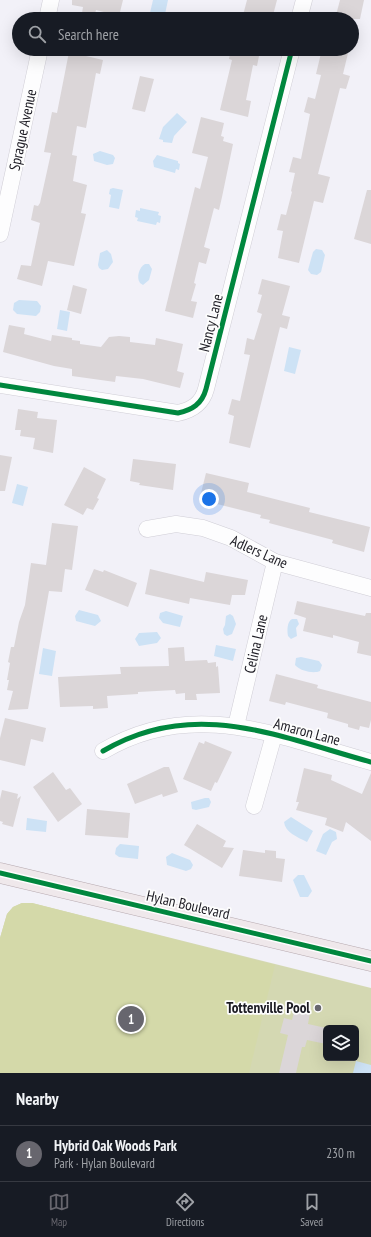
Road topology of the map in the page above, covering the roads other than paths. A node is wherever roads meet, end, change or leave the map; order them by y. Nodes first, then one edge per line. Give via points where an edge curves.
1 (51, 0) edge
2 (304, 0) edge
3 (48, 12) edge
4 (301, 12) edge
5 (38, 56) edge
6 (290, 56) edge
7 (0, 234) edge
8 (0, 385) edge
9 (147, 529) dead end
10 (275, 562) junction
11 (371, 588) edge
12 (236, 726) junction
13 (274, 735) junction
14 (103, 751) dead end
15 (371, 762) edge
16 (254, 806) dead end
17 (0, 873) edge
18 (371, 960) edge

1 - 3 street
2 - 4 street
5 - 7 street, Sprague Avenue
6 - 8 street, Nancy Lane via 206,390 199,404 190,410 171,413
9 - 10 street, Adlers Lane via 176,524 203,528 231,538
10 - 11 street, Adlers Lane
10 - 12 street, Celina Lane
12 - 13 street, Amaron Lane
12 - 14 street, Amaron Lane via 210,723 163,727 137,734
13 - 15 street, Amaron Lane
13 - 16 street
17 - 18 main road, Hylan Boulevard

